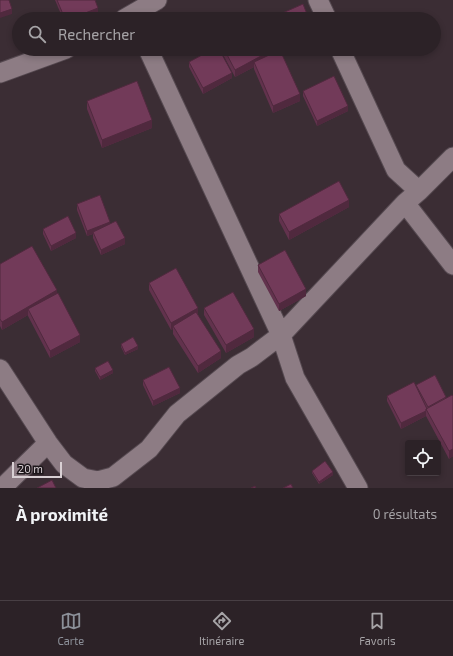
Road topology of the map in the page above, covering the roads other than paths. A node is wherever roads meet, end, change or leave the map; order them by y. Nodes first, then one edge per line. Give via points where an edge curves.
1 (156, 0) edge
2 (318, 0) edge
3 (139, 12) edge
4 (324, 12) edge
5 (47, 56) edge
6 (151, 56) edge
7 (343, 56) edge
8 (0, 73) edge
9 (453, 157) edge
10 (412, 197) junction
11 (453, 266) edge
12 (281, 335) junction
13 (0, 369) edge
14 (48, 443) junction
15 (85, 483) edge
16 (2, 488) edge
17 (358, 488) edge

1 - 3 street
2 - 4 street
5 - 8 street
6 - 12 street
7 - 10 street via 396,170
9 - 10 street
10 - 11 street
10 - 12 street
12 - 15 street via 252,357 238,364 177,414 149,449 113,477
12 - 17 street via 295,378
13 - 14 street
14 - 15 street via 64,464
14 - 16 street

